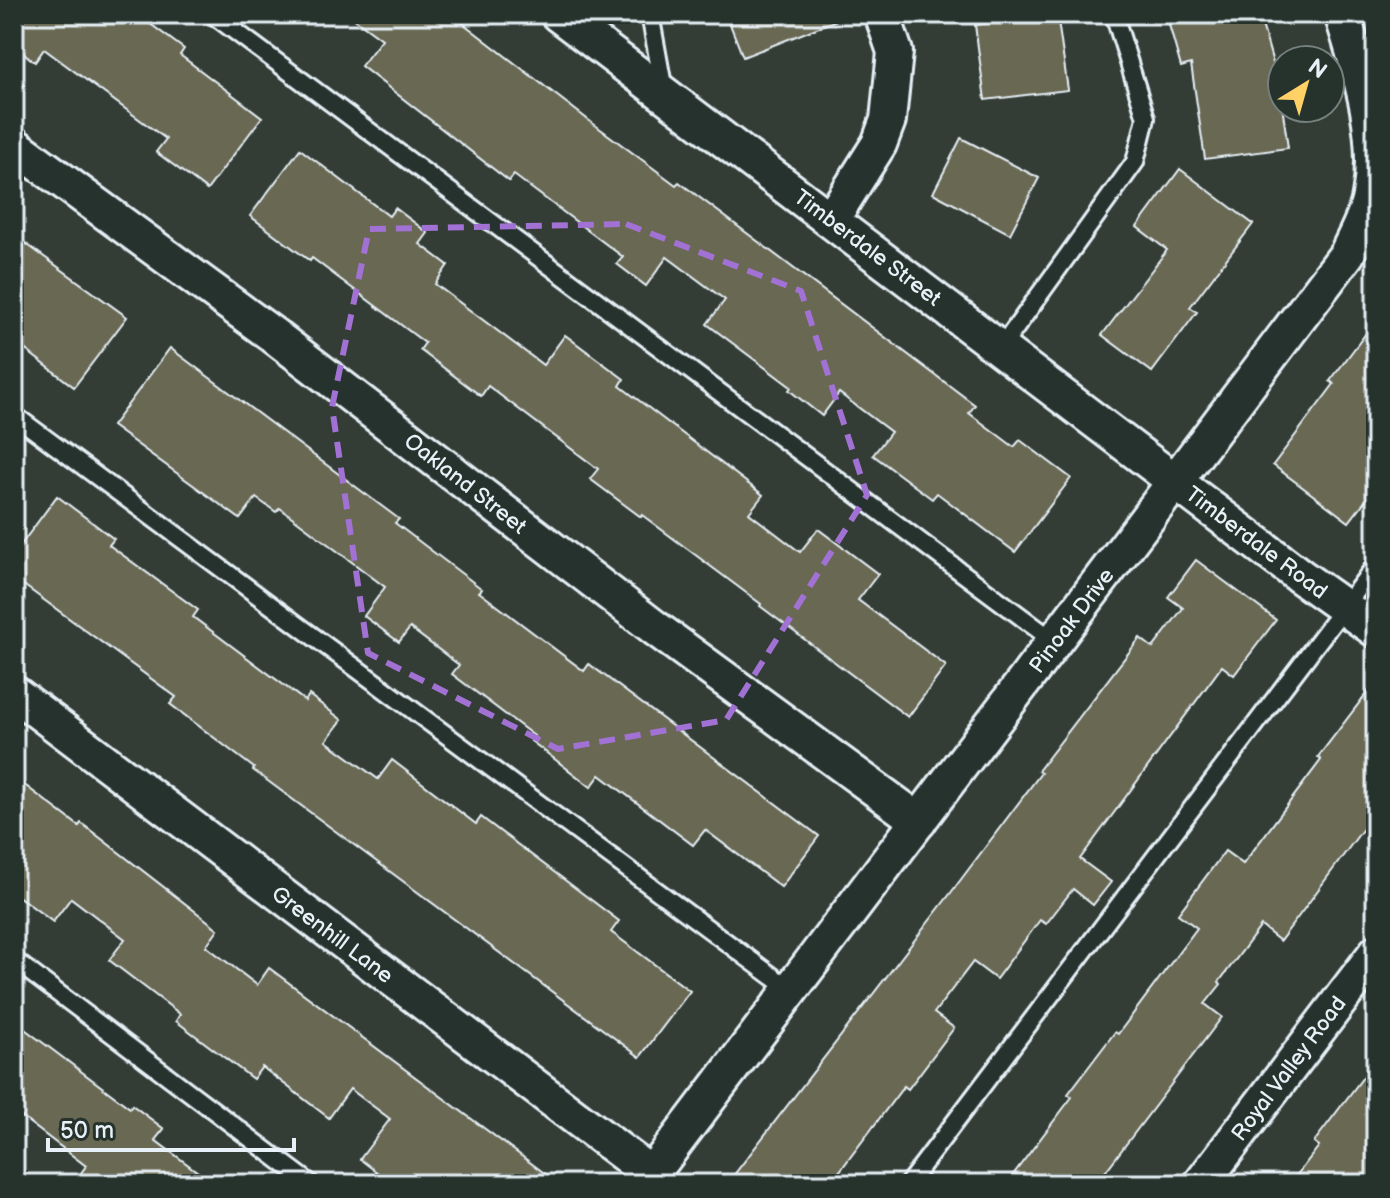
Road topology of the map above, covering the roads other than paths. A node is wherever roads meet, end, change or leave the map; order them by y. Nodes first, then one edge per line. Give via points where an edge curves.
1 (212, 14) edge
2 (558, 14) edge
3 (650, 14) edge
4 (882, 14) edge
5 (1114, 14) edge
6 (1342, 14) edge
7 (665, 94) junction
8 (14, 145) edge
9 (831, 220) junction
10 (1001, 348) junction
11 (14, 415) edge
12 (1176, 482) junction
13 (1376, 565) edge
14 (1345, 608) junction
15 (1376, 630) edge
16 (1055, 642) junction
17 (14, 693) edge
18 (919, 821) junction
19 (1376, 953) edge
20 (14, 960) edge
21 (791, 990) junction
22 (648, 1179) edge
23 (311, 1184) edge
24 (908, 1184) edge
25 (1201, 1184) edge

1 - 16 lane
2 - 7 street, Timberdale Street
3 - 7 lane
4 - 9 street via 895,52 888,120 879,144
5 - 10 lane via 1146,118 1135,162
6 - 12 street, Pinoak Drive via 1365,88 1370,198 1347,254
7 - 9 street, Timberdale Street
8 - 18 street, Oakland Street
9 - 10 street, Timberdale Street
10 - 12 street, Timberdale Street
11 - 21 lane
12 - 14 street, Timberdale Road
12 - 16 street, Pinoak Drive
13 - 14 lane
14 - 15 street, Timberdale Road
14 - 24 lane
16 - 18 street, Pinoak Drive
17 - 22 street, Greenhill Lane
18 - 21 street, Pinoak Drive
19 - 25 street, Royal Valley Road
20 - 23 lane
21 - 22 street, Pinoak Drive

